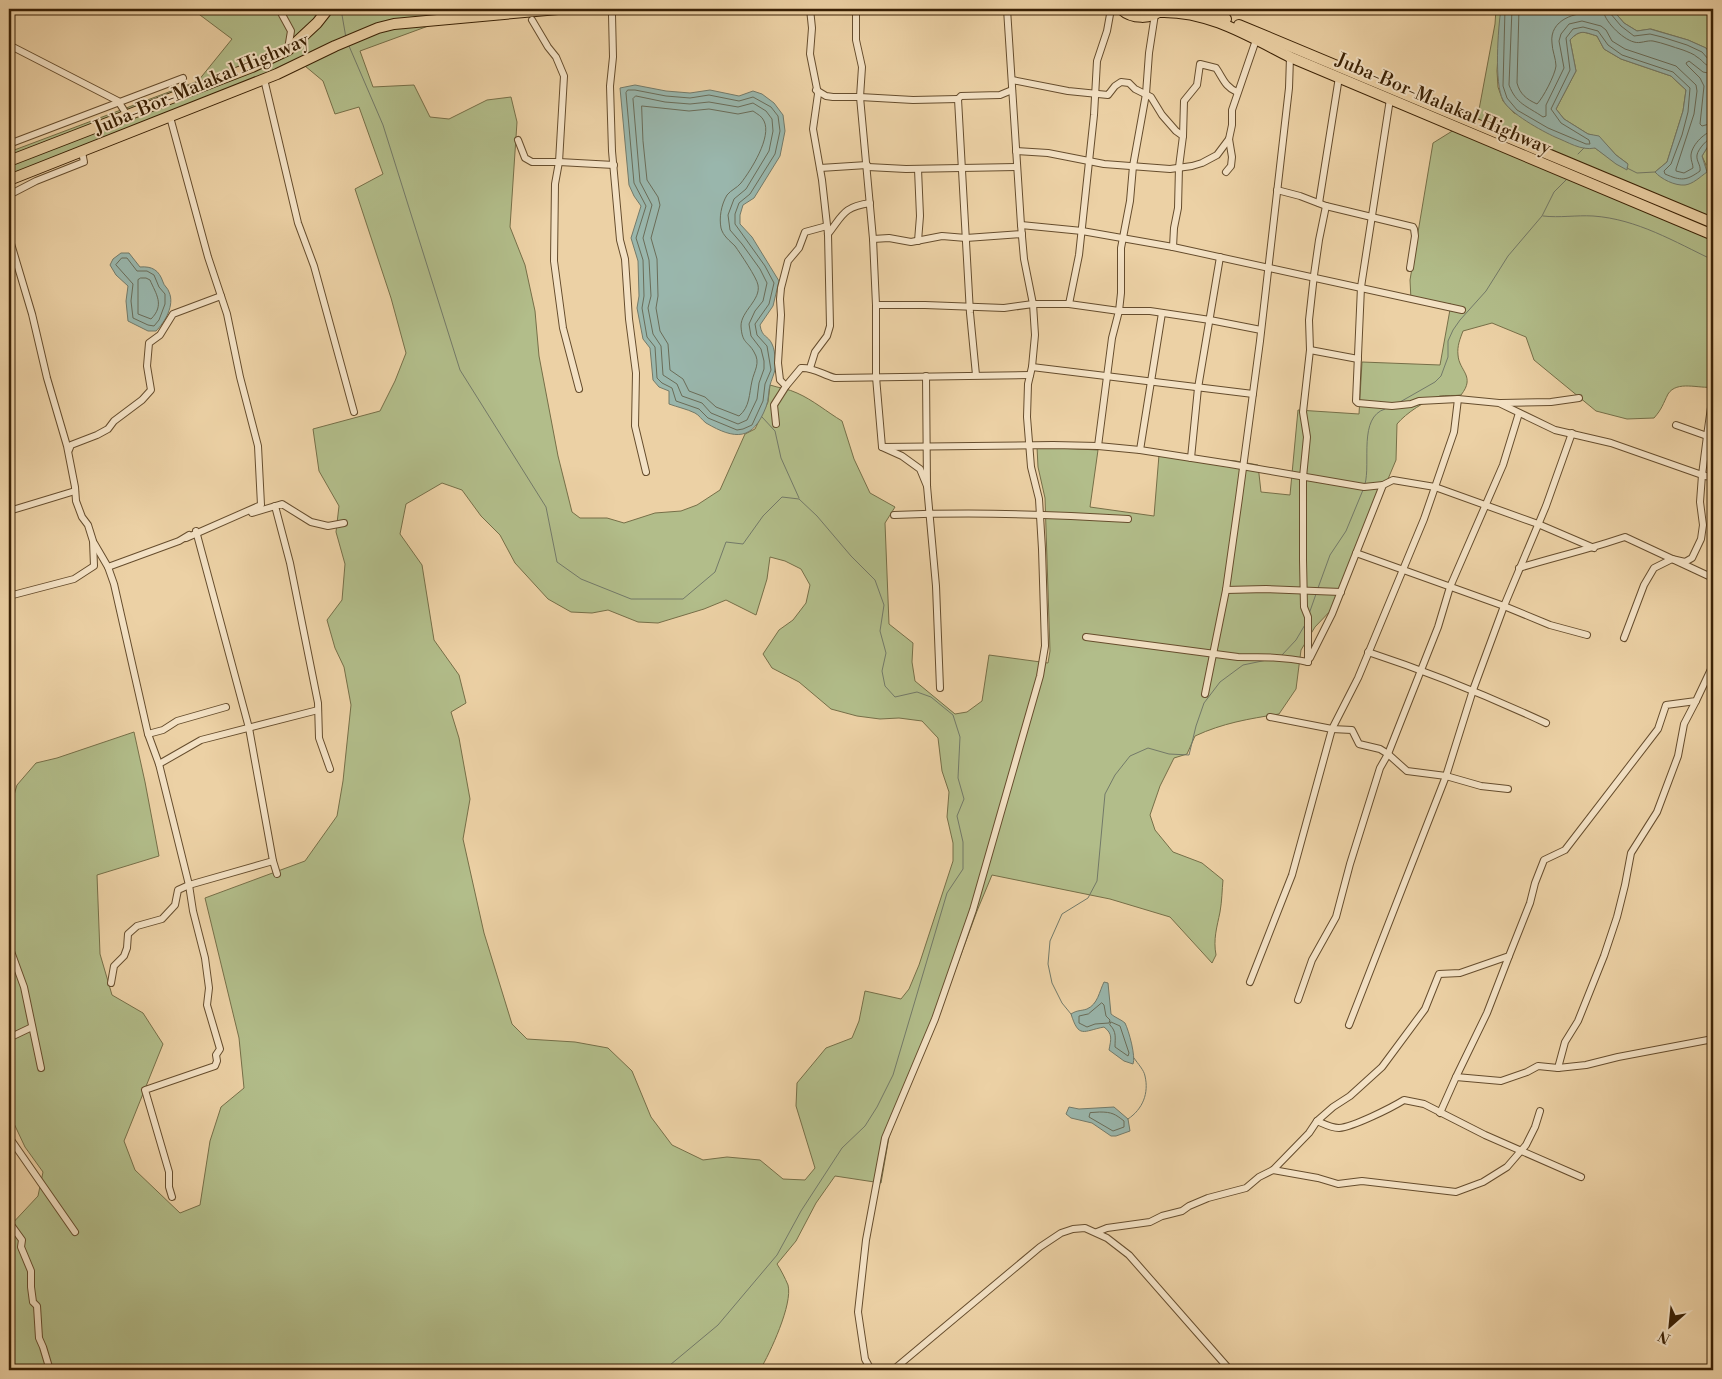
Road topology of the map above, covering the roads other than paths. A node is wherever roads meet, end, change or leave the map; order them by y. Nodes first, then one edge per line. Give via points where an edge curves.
1 (279, 9) edge
2 (328, 9) edge
3 (558, 9) edge
4 (810, 9) edge
5 (856, 9) edge
6 (1007, 9) edge
7 (1111, 9) edge
8 (1121, 9) edge
9 (1203, 9) edge
10 (1159, 11) edge
11 (612, 15) dead end
12 (532, 20) dead end
13 (1256, 40) junction
14 (9, 45) edge
15 (288, 50) junction
16 (1290, 57) junction
17 (1339, 77) junction
18 (183, 78) dead end
19 (264, 79) junction
20 (1012, 80) junction
21 (816, 90) junction
22 (1012, 90) junction
23 (1237, 92) junction
24 (1096, 94) junction
25 (1146, 94) junction
26 (860, 97) junction
27 (958, 99) junction
28 (1390, 99) junction
29 (118, 101) junction
30 (127, 115) junction
31 (170, 117) junction
32 (1183, 136) junction
33 (1229, 139) junction
34 (518, 140) dead end
35 (9, 144) edge
36 (1016, 151) junction
37 (82, 152) junction
38 (9, 161) edge
39 (558, 162) junction
40 (1088, 162) junction
41 (614, 165) junction
42 (867, 166) junction
43 (1132, 166) junction
44 (1016, 167) junction
45 (1179, 167) junction
46 (820, 168) junction
47 (918, 168) junction
48 (963, 168) junction
49 (1226, 172) dead end
50 (9, 180) edge
51 (1277, 190) junction
52 (9, 195) edge
53 (870, 204) junction
54 (1322, 205) junction
55 (1372, 218) junction
56 (1713, 223) edge
57 (1021, 225) junction
58 (827, 226) junction
59 (1082, 231) junction
60 (828, 234) junction
61 (1022, 234) junction
62 (1713, 235) edge
63 (9, 237) edge
64 (966, 238) junction
65 (1123, 238) junction
66 (873, 239) junction
67 (918, 241) junction
68 (1173, 247) junction
69 (1220, 257) junction
70 (1268, 266) junction
71 (1410, 268) dead end
72 (1314, 277) junction
73 (1362, 287) junction
74 (221, 296) junction
75 (1033, 304) junction
76 (1069, 304) junction
77 (876, 305) junction
78 (970, 306) junction
79 (1462, 310) dead end
80 (1120, 311) junction
81 (1162, 313) junction
82 (1210, 320) junction
83 (1261, 330) junction
84 (1310, 350) junction
85 (1358, 359) junction
86 (1032, 367) junction
87 (810, 368) junction
88 (976, 375) junction
89 (1030, 375) junction
90 (926, 376) junction
91 (876, 377) junction
92 (1108, 377) junction
93 (1152, 381) junction
94 (786, 386) junction
95 (1198, 388) junction
96 (579, 389) dead end
97 (1713, 393) edge
98 (1253, 394) junction
99 (1579, 398) dead end
100 (1458, 399) junction
101 (1499, 403) junction
102 (354, 412) dead end
103 (1519, 413) junction
104 (776, 424) dead end
105 (1676, 425) dead end
106 (1572, 433) junction
107 (1710, 437) edge
108 (1029, 446) junction
109 (1098, 446) junction
110 (882, 447) junction
111 (927, 447) junction
112 (68, 450) dead end
113 (1140, 450) junction
114 (1191, 458) junction
115 (1242, 466) junction
116 (646, 472) dead end
117 (1702, 475) junction
118 (1303, 477) junction
119 (1713, 478) edge
120 (1383, 485) junction
121 (927, 486) junction
122 (1434, 487) junction
123 (75, 491) junction
124 (275, 506) junction
125 (1486, 506) junction
126 (9, 511) edge
127 (928, 514) junction
128 (894, 516) dead end
129 (1040, 516) junction
130 (1128, 519) dead end
131 (344, 524) dead end
132 (1538, 524) junction
133 (196, 531) junction
134 (186, 538) dead end
135 (93, 541) junction
136 (1594, 548) junction
137 (1356, 553) junction
138 (1672, 559) junction
139 (108, 567) junction
140 (1520, 568) junction
141 (1403, 571) junction
142 (1713, 578) edge
143 (1450, 587) junction
144 (1226, 590) junction
145 (1304, 590) junction
146 (1340, 592) junction
147 (9, 594) edge
148 (1504, 606) junction
149 (1587, 635) dead end
150 (1086, 637) dead end
151 (1624, 638) dead end
152 (1368, 652) junction
153 (1212, 654) junction
154 (1308, 662) junction
155 (1713, 665) edge
156 (1422, 670) junction
157 (940, 688) dead end
158 (1473, 690) junction
159 (1205, 694) dead end
160 (1696, 701) junction
161 (226, 707) dead end
162 (318, 710) junction
163 (1270, 716) dead end
164 (1546, 723) dead end
165 (249, 728) junction
166 (1332, 729) junction
167 (148, 734) junction
168 (1388, 754) junction
169 (159, 764) junction
170 (330, 769) dead end
171 (1446, 776) junction
172 (1508, 789) dead end
173 (273, 861) junction
174 (277, 874) dead end
175 (189, 885) junction
176 (9, 946) edge
177 (1508, 956) junction
178 (1250, 982) dead end
179 (111, 984) dead end
180 (1298, 1000) dead end
181 (1349, 1025) dead end
182 (32, 1027) junction
183 (9, 1038) edge
184 (1713, 1039) edge
185 (41, 1068) dead end
186 (1558, 1068) junction
187 (1456, 1077) junction
188 (1540, 1111) dead end
189 (1440, 1113) junction
190 (1317, 1121) junction
191 (9, 1137) edge
192 (1521, 1150) junction
193 (1273, 1170) junction
194 (1582, 1177) dead end
195 (172, 1197) dead end
196 (9, 1222) edge
197 (75, 1232) dead end
198 (1097, 1232) junction
199 (49, 1370) edge
200 (871, 1370) edge
201 (893, 1370) edge
202 (1230, 1370) edge

1 - 15 street via 291,31
2 - 15 highway, Juba-Bor-Malakal Highway
3 - 19 highway, Juba-Bor-Malakal Highway via 394,24 361,35
4 - 21 street via 810,54
5 - 26 street via 856,40 862,67
6 - 20 street
7 - 24 street via 1097,61
8 - 10 highway, Juba-Bor-Malakal Highway via 1136,17
9 - 56 highway, Juba-Bor-Malakal Highway
10 - 13 highway, Juba-Bor-Malakal Highway via 1206,18
10 - 25 street via 1149,53
11 - 41 street via 610,100
12 - 39 street via 564,76
13 - 16 highway, Juba-Bor-Malakal Highway
13 - 23 street
14 - 29 street
15 - 30 highway, Juba-Bor-Malakal Highway
16 - 17 highway, Juba-Bor-Malakal Highway
16 - 51 street
17 - 28 highway, Juba-Bor-Malakal Highway
17 - 54 street
18 - 29 street
19 - 31 highway, Juba-Bor-Malakal Highway
19 - 102 street via 298,223 314,266
20 - 22 street
20 - 24 street
21 - 26 street via 826,96
21 - 46 street via 818,97 813,129
22 - 27 street via 1000,95 960,96
22 - 36 street
23 - 32 street via 1226,85 1216,68 1200,64 1197,85 1184,101
23 - 33 street
24 - 25 street via 1108,95 1122,82
24 - 40 street
25 - 32 street
25 - 43 street
26 - 27 street
26 - 42 street
27 - 48 street
28 - 55 street
28 - 62 highway, Juba-Bor-Malakal Highway
29 - 30 street
29 - 35 street
30 - 38 highway, Juba-Bor-Malakal Highway
31 - 37 highway, Juba-Bor-Malakal Highway
31 - 74 street
32 - 45 street
33 - 45 street via 1216,155 1192,166
33 - 49 street via 1232,157
34 - 39 street via 523,155 530,161
36 - 40 street via 1048,153
36 - 44 street
37 - 50 highway, Juba-Bor-Malakal Highway
37 - 52 street via 84,162
39 - 41 street
39 - 96 street via 554,261 563,328
40 - 43 street
40 - 59 street
41 - 116 street via 636,373 635,426
42 - 46 street
42 - 47 street
42 - 53 street
43 - 45 street
43 - 65 street
44 - 48 street
44 - 57 street
45 - 68 street
46 - 58 street
47 - 48 street
47 - 67 street
48 - 64 street
51 - 54 street
51 - 70 street
53 - 60 street via 853,206
53 - 66 street
54 - 55 street
54 - 72 street
55 - 71 street via 1414,229
55 - 73 street
57 - 59 street
57 - 61 street
58 - 60 street
58 - 94 street via 805,232 799,248 788,261 780,299 778,373
59 - 65 street
59 - 76 street
60 - 87 street via 830,330
61 - 64 street
61 - 75 street
63 - 123 street via 67,446
64 - 67 street via 942,236
64 - 78 street
65 - 68 street
65 - 80 street
66 - 67 street
66 - 77 street
68 - 69 street
69 - 70 street
69 - 82 street
70 - 72 street
70 - 83 street
72 - 73 street
72 - 84 street via 1309,320
73 - 79 street
73 - 85 street
74 - 112 street via 173,314 160,335 149,343 151,390 108,429 71,445
74 - 134 street via 258,446 261,505
75 - 76 street
75 - 78 street via 1004,308
75 - 86 street
76 - 80 street
77 - 78 street
77 - 91 street
78 - 88 street
80 - 81 street
80 - 92 street via 1112,338
81 - 82 street
81 - 93 street
82 - 83 street
82 - 95 street
83 - 98 street
84 - 85 street
84 - 118 street via 1303,412 1307,437
85 - 100 street via 1358,403 1392,406
86 - 89 street
86 - 92 street
87 - 91 street via 835,378
87 - 94 street via 799,369
88 - 89 street
88 - 90 street
89 - 108 street via 1027,409
90 - 91 street
90 - 111 street
91 - 110 street
92 - 93 street
92 - 109 street
93 - 95 street
93 - 113 street
94 - 104 street via 774,405
95 - 98 street
95 - 114 street
97 - 107 street
98 - 115 street
99 - 101 street
100 - 101 street
100 - 122 street via 1454,432
101 - 103 street
103 - 106 street via 1555,430
103 - 125 street
105 - 107 street
106 - 117 street
106 - 132 street
107 - 117 street
108 - 109 street
108 - 111 street
108 - 129 street
109 - 113 street
110 - 111 street
110 - 121 street via 920,469
111 - 121 street
113 - 114 street
114 - 115 street
115 - 118 street
115 - 144 street
117 - 119 street
117 - 138 street via 1701,539 1692,558 1684,562
118 - 120 street via 1364,487
118 - 145 street
120 - 122 street via 1393,480
120 - 137 street
121 - 127 street
122 - 125 street
122 - 141 street
123 - 126 street
123 - 135 street
124 - 131 street via 282,504 311,522 328,526
124 - 133 street
124 - 162 street via 290,563
125 - 132 street
125 - 143 street
127 - 128 street
127 - 129 street
127 - 157 street via 936,586
129 - 130 street
129 - 200 street via 1045,646 1040,676 973,910 934,1019 885,1138 866,1240 858,1312 865,1360
132 - 136 street
132 - 140 street
133 - 139 street via 179,541
133 - 165 street
135 - 139 street
135 - 147 street via 94,566 74,579
136 - 138 street via 1625,537
136 - 140 street
137 - 141 street
137 - 146 street
138 - 142 street
138 - 151 street via 1654,568
139 - 167 street
140 - 148 street
141 - 143 street
141 - 152 street
143 - 148 street
143 - 156 street
144 - 145 street
144 - 153 street
145 - 146 street
145 - 154 street
146 - 154 street
148 - 149 street via 1550,625
148 - 158 street
150 - 153 street
152 - 156 street
152 - 166 street
153 - 154 street
153 - 159 street
155 - 160 street
156 - 158 street
156 - 168 street
158 - 164 street
158 - 171 street
160 - 177 street via 1666,705 1658,729 1565,850 1544,860
160 - 186 street via 1684,724 1678,756 1657,812 1631,853 1609,940 1578,1021 1565,1042
161 - 167 street via 177,721
162 - 165 street
162 - 170 street via 319,738
163 - 166 street
165 - 169 street via 201,740
165 - 173 street
166 - 168 street via 1352,730 1360,744
166 - 178 street via 1292,875
167 - 169 street
168 - 171 street via 1407,771
168 - 180 street via 1380,768 1336,917 1312,960
169 - 175 street
171 - 172 street via 1481,786
171 - 181 street
173 - 174 street
173 - 175 street
175 - 179 street via 178,890 175,906 162,919 136,926 128,934 127,948 114,966
175 - 195 street via 210,988 207,1005 220,1049 215,1066 145,1090 169,1172
176 - 182 street via 24,987
177 - 187 street via 1487,1013
177 - 190 street via 1460,972 1439,974 1425,1009 1382,1066
182 - 183 street
182 - 185 street
184 - 186 street
186 - 187 street via 1538,1066 1501,1081
187 - 189 street
188 - 192 street via 1535,1128
189 - 190 street via 1424,1104 1404,1100 1390,1109 1341,1128
189 - 192 street
190 - 193 street
191 - 197 street
192 - 193 street via 1507,1167 1456,1192 1362,1181 1338,1184
192 - 194 street
193 - 198 street via 1246,1188 1208,1198 1182,1211 1150,1222
196 - 199 street via 22,1240 21,1247 31,1271 39,1338
198 - 201 street via 1073,1229 1040,1247
198 - 202 street via 1129,1254

